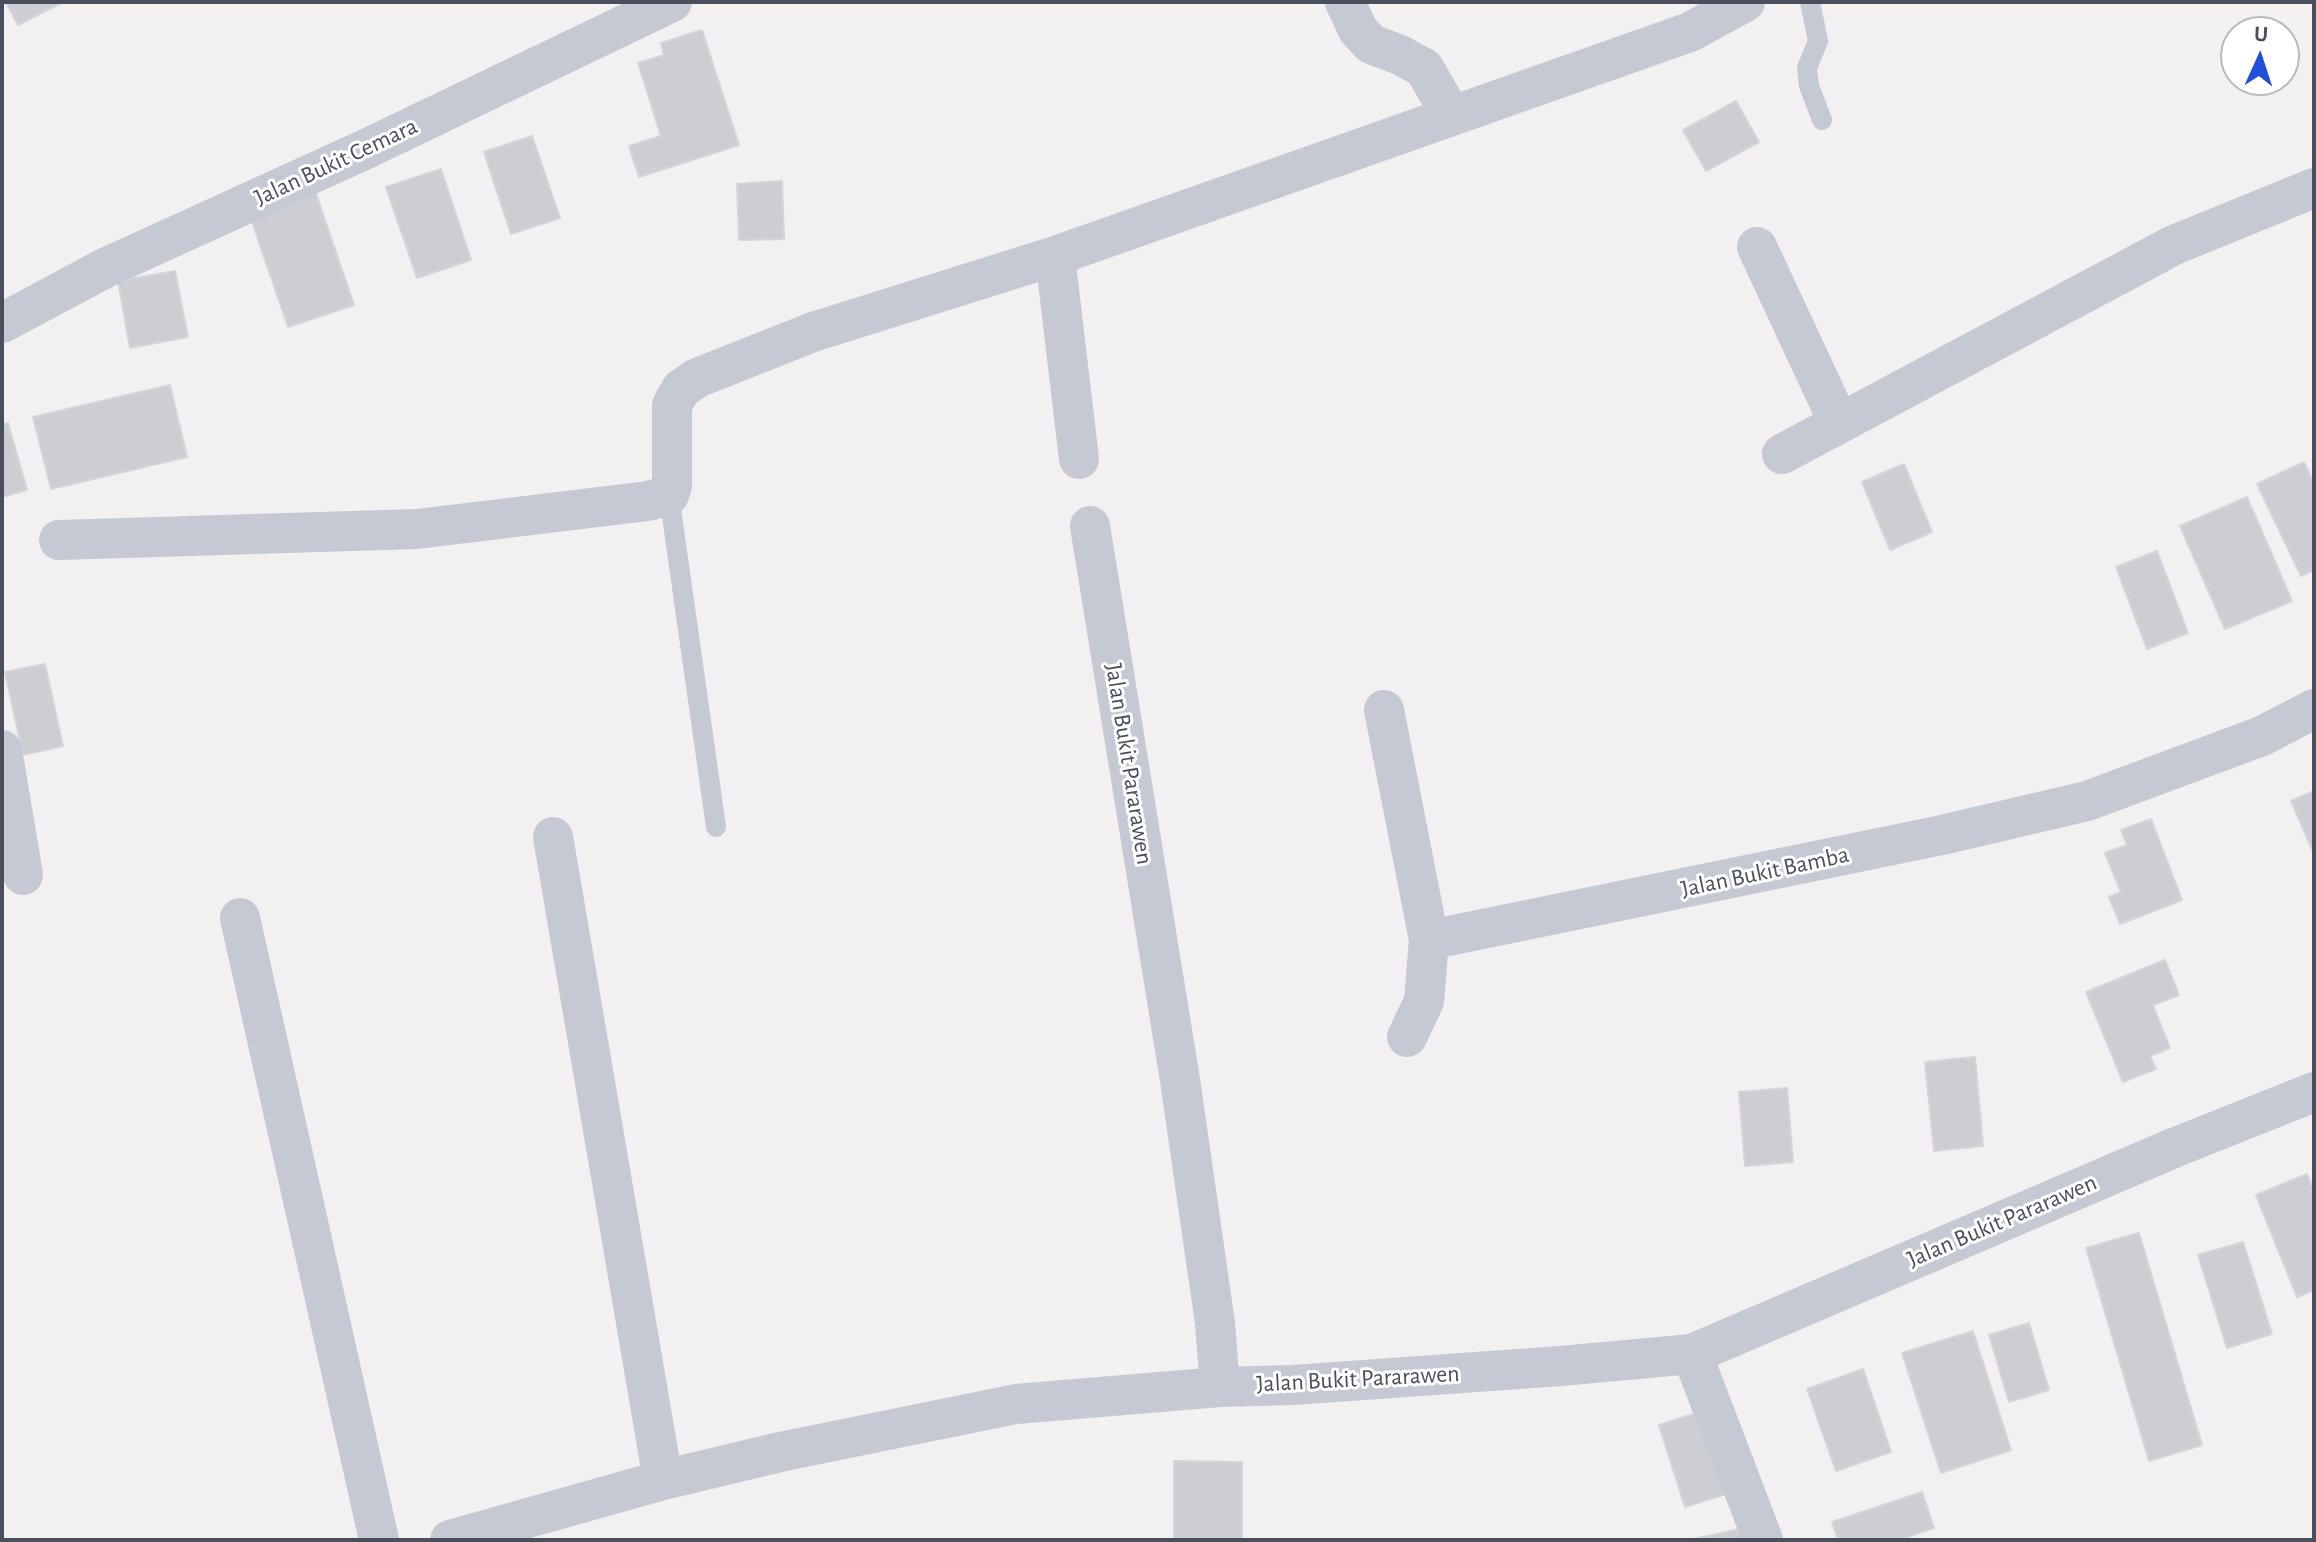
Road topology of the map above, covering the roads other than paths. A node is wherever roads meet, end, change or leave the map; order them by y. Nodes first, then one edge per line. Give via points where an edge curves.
1 (672, 2) edge
2 (1345, 2) edge
3 (1745, 2) edge
4 (1811, 5) edge
5 (1451, 115) junction
6 (1822, 120) dead end
7 (2314, 188) edge
8 (1757, 247) dead end
9 (1055, 256) junction
10 (2, 323) edge
11 (1839, 423) junction
12 (1782, 454) dead end
13 (1079, 459) dead end
14 (669, 495) junction
15 (1090, 526) dead end
16 (59, 540) dead end
17 (2314, 709) edge
18 (1384, 710) dead end
19 (2, 750) edge
20 (716, 827) dead end
21 (553, 837) dead end
22 (23, 875) dead end
23 (240, 918) dead end
24 (1429, 940) junction
25 (1407, 1037) dead end
26 (2314, 1092) edge
27 (1692, 1354) junction
28 (1220, 1387) junction
29 (663, 1480) junction
30 (379, 1540) edge
31 (450, 1540) edge
32 (1763, 1540) edge

1 - 10 street, Jalan Bukit Cemara via 105,268
2 - 5 street via 1371,44 1424,68
3 - 5 street via 1690,32
4 - 6 lane via 1818,41 1807,68
5 - 9 street
7 - 11 street via 2174,245
8 - 11 street
9 - 13 street
9 - 14 street via 813,332 697,378 681,389 672,405
11 - 12 street
14 - 16 street via 417,529
14 - 20 lane
15 - 28 street, Jalan Bukit Pararawen via 1180,1080
17 - 24 street, Jalan Bukit Bamba via 2262,736 2087,801
18 - 24 street
19 - 22 street
21 - 29 street
23 - 30 street
24 - 25 street via 1424,1001
26 - 27 street, Jalan Bukit Pararawen
27 - 28 street, Jalan Bukit Pararawen
27 - 32 street
28 - 29 street via 1016,1404
29 - 31 street

